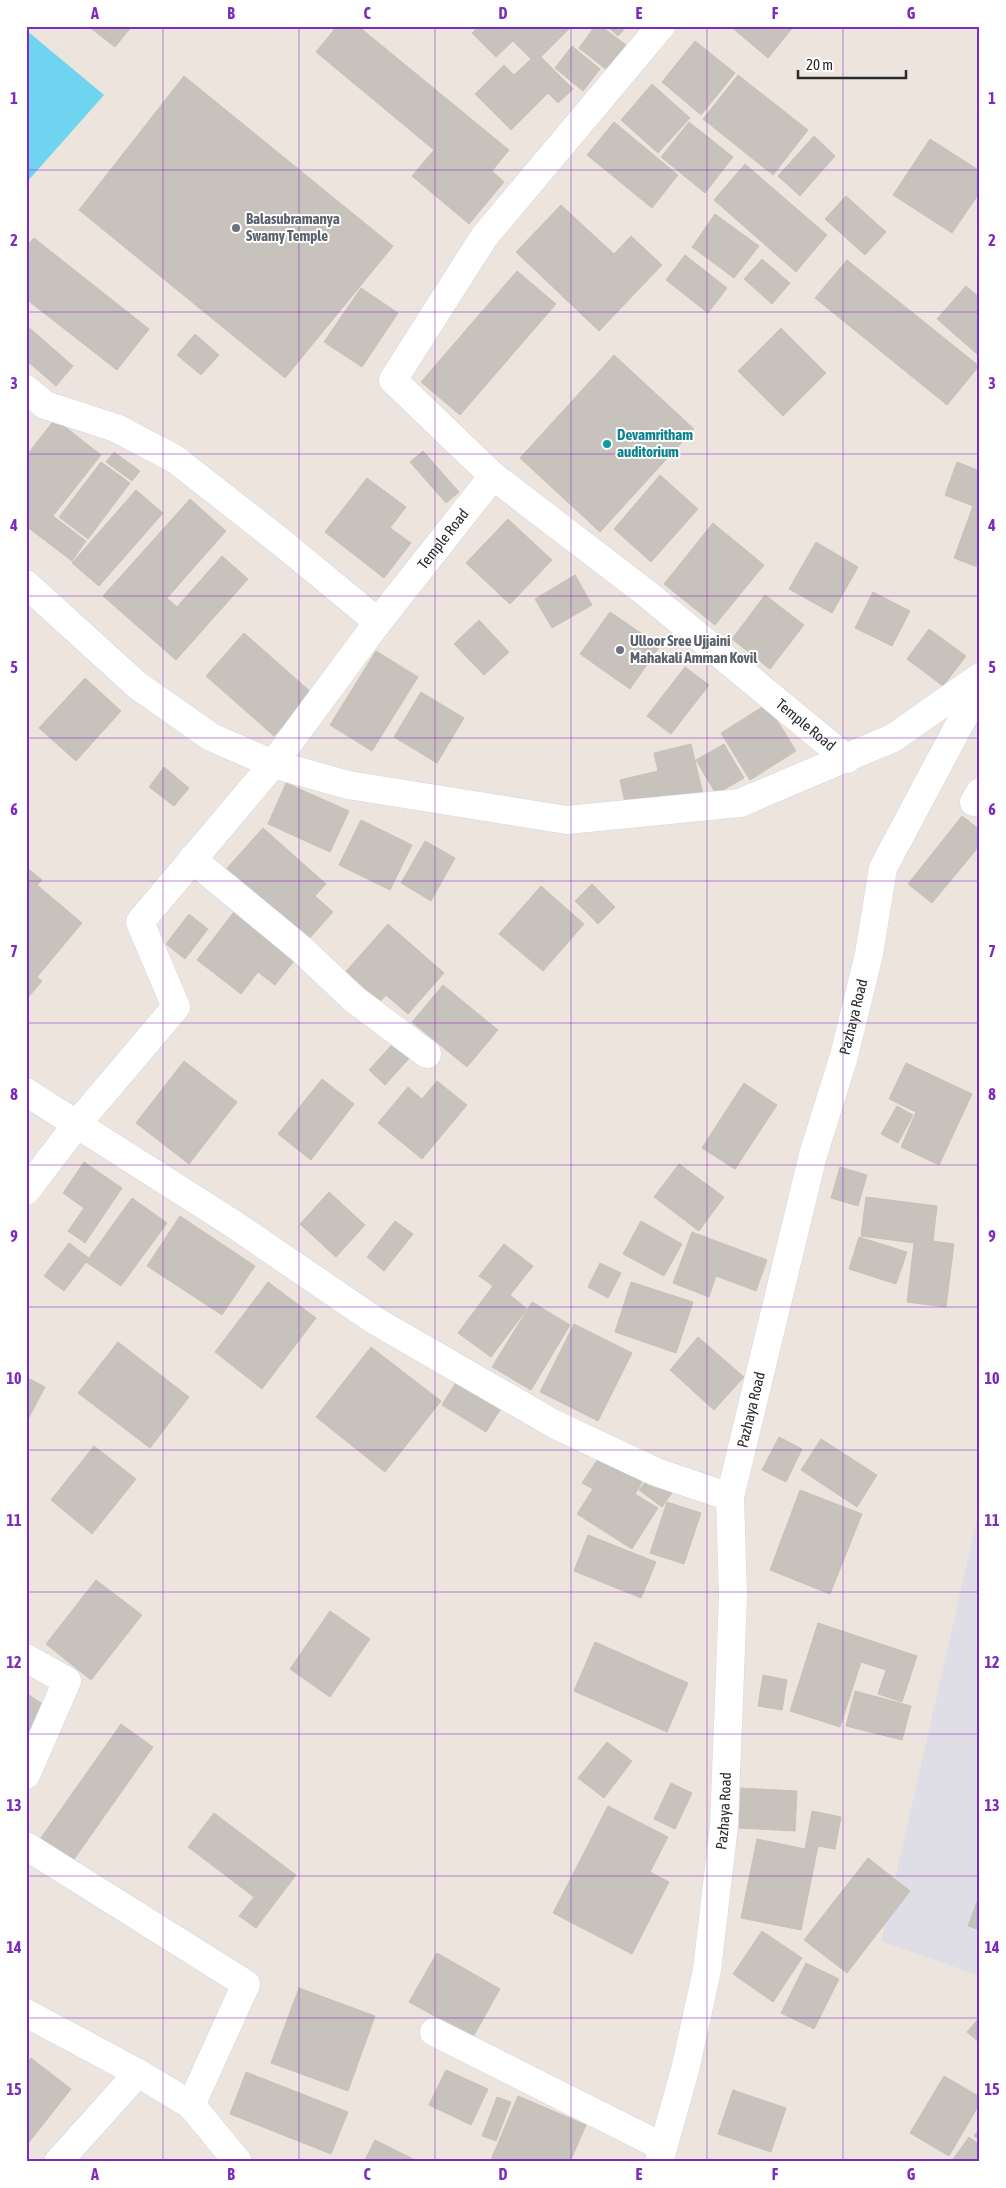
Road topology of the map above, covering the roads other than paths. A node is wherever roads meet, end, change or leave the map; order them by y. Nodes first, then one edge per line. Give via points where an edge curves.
1 (661, 26) edge
2 (26, 389) edge
3 (494, 476) junction
4 (26, 584) edge
5 (378, 622) junction
6 (980, 677) edge
7 (980, 686) edge
8 (847, 758) junction
9 (273, 764) junction
10 (192, 859) junction
11 (427, 1054) dead end
12 (26, 1092) edge
13 (77, 1124) junction
14 (26, 1192) edge
15 (730, 1497) junction
16 (26, 1658) edge
17 (26, 1775) edge
18 (26, 1846) edge
19 (26, 2013) edge
20 (434, 2032) dead end
21 (138, 2073) junction
22 (191, 2106) junction
23 (661, 2154) edge
24 (58, 2162) edge
25 (238, 2162) edge

1 - 3 street via 484,237 394,380
2 - 5 street via 45,405 116,428 175,459
3 - 5 street, Temple Road
3 - 8 street, Temple Road via 646,593
4 - 9 street via 137,685 211,737
5 - 9 street, Temple Road
6 - 8 street via 893,738
7 - 15 street, Pazhaya Road via 884,868 870,954 844,1056 813,1155
8 - 9 street via 740,803 567,820 348,785
9 - 10 street, Temple Road
10 - 11 street via 354,999
10 - 13 street, Temple Road via 140,922 176,1007
12 - 13 street
13 - 14 street
13 - 15 street via 232,1223 374,1320 546,1419 656,1472
15 - 23 street, Pazhaya Road via 733,1597 724,1825 707,1970 685,2070
16 - 17 street via 67,1681
18 - 22 street via 246,1984
19 - 21 street
20 - 23 street
21 - 22 street
21 - 24 street
22 - 25 street

